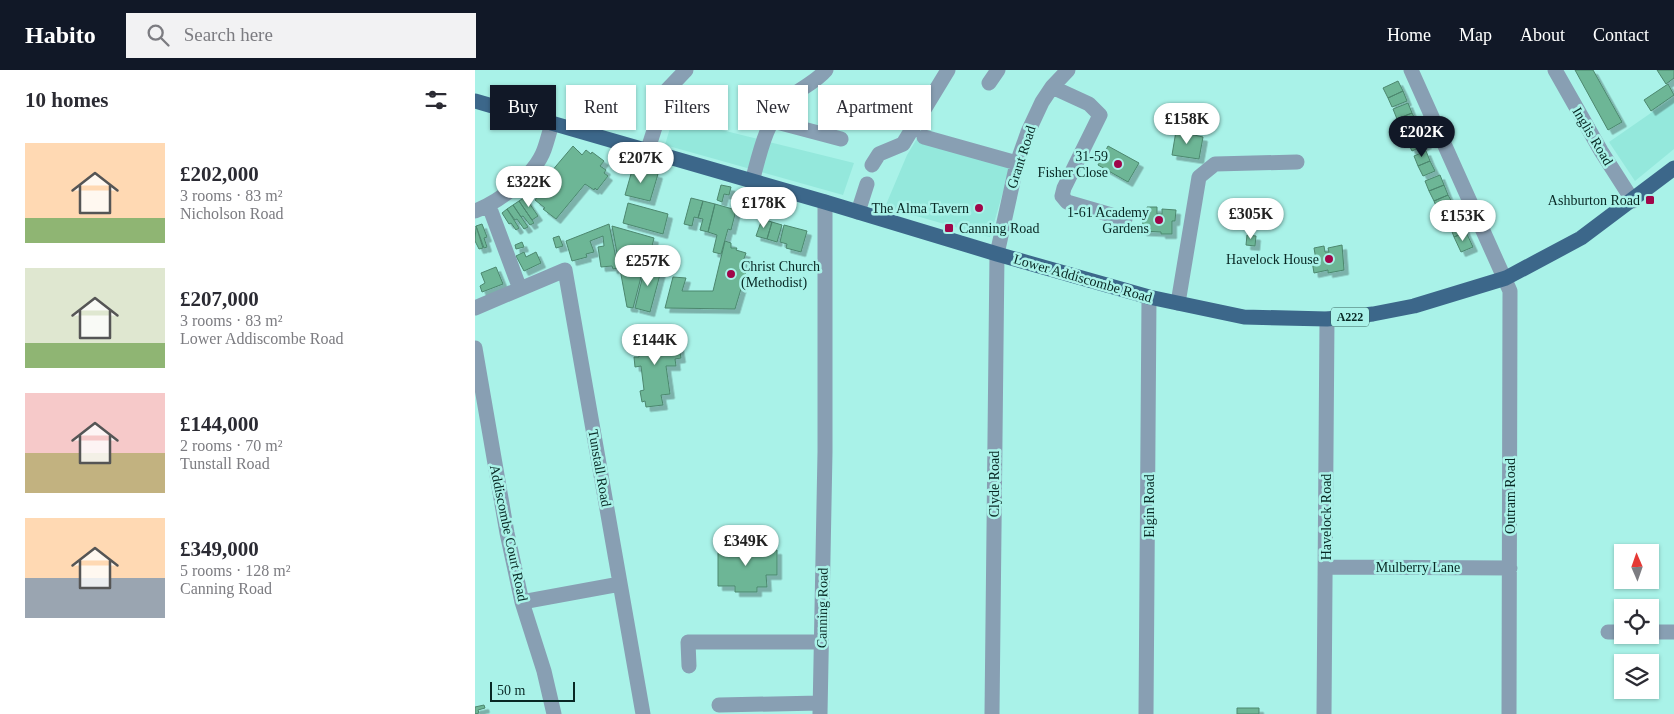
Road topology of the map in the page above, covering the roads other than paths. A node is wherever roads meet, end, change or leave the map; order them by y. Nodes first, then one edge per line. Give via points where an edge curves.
1 (685, 70) edge
2 (826, 70) edge
3 (948, 70) edge
4 (998, 70) edge
5 (1067, 70) edge
6 (1411, 70) edge
7 (1555, 70) edge
8 (989, 83) dead end
9 (808, 85) edge
10 (1052, 87) junction
11 (475, 101) edge
12 (490, 105) edge
13 (556, 125) edge
14 (550, 130) edge
15 (768, 130) edge
16 (807, 130) edge
17 (924, 137) dead end
18 (841, 139) dead end
19 (647, 152) junction
20 (1297, 162) dead end
21 (1017, 163) junction
22 (872, 165) dead end
23 (1674, 168) edge
24 (752, 182) junction
25 (867, 184) dead end
26 (1633, 201) junction
27 (825, 202) junction
28 (482, 209) edge
29 (859, 212) junction
30 (1125, 219) dead end
31 (997, 254) junction
32 (1506, 278) junction
33 (520, 289) junction
34 (1149, 297) junction
35 (1178, 303) junction
36 (475, 308) edge
37 (1327, 319) junction
38 (475, 348) edge
39 (1325, 567) junction
40 (1510, 568) junction
41 (620, 584) junction
42 (522, 602) junction
43 (1659, 632) edge
44 (1674, 632) edge
45 (821, 642) junction
46 (689, 666) dead end
47 (719, 705) dead end
48 (820, 708) edge
49 (554, 714) edge
50 (643, 714) edge
51 (992, 714) edge
52 (1146, 714) edge
53 (1324, 714) edge
54 (1509, 714) edge

1 - 19 street via 667,90
2 - 9 street
3 - 22 street via 903,144 879,154
4 - 8 street
5 - 10 street, Grant Road
6 - 32 street, Outram Road
7 - 26 street, Inglis Road
10 - 21 street, Grant Road via 1028,132
10 - 30 street via 1089,104 1100,115 1062,196 1067,202
11 - 12 main road, Lower Addiscombe Road / A222
13 - 19 main road, Lower Addiscombe Road / A222
14 - 28 street via 544,152 529,173 505,195
15 - 24 street
16 - 18 street
17 - 21 street
19 - 24 main road, Lower Addiscombe Road / A222
20 - 35 street via 1215,164 1199,177
21 - 31 street, Grant Road
23 - 26 main road, Lower Addiscombe Road / A222
24 - 27 main road, Lower Addiscombe Road / A222
25 - 29 street
26 - 32 main road, Lower Addiscombe Road / A222 via 1581,238
27 - 29 main road, Lower Addiscombe Road / A222
27 - 45 street, Canning Road
28 - 33 street
29 - 31 main road, Lower Addiscombe Road / A222
31 - 34 main road, Lower Addiscombe Road / A222
31 - 51 street, Clyde Road
32 - 37 main road, Lower Addiscombe Road / A222 via 1414,306
32 - 40 street, Outram Road via 1510,291
33 - 36 street
33 - 41 street, Tunstall Road via 565,270
34 - 35 main road, Lower Addiscombe Road / A222
34 - 52 street, Elgin Road
35 - 37 main road, Lower Addiscombe Road / A222 via 1244,317
37 - 39 street, Havelock Road
38 - 42 street, Addiscombe Court Road
39 - 40 street, Mulberry Lane
39 - 53 street, Havelock Road
40 - 54 street, Outram Road
41 - 42 street
41 - 50 street, Tunstall Road
42 - 49 street, Addiscombe Court Road
43 - 44 street
45 - 46 street via 688,642
45 - 48 street, Canning Road
47 - 48 street

